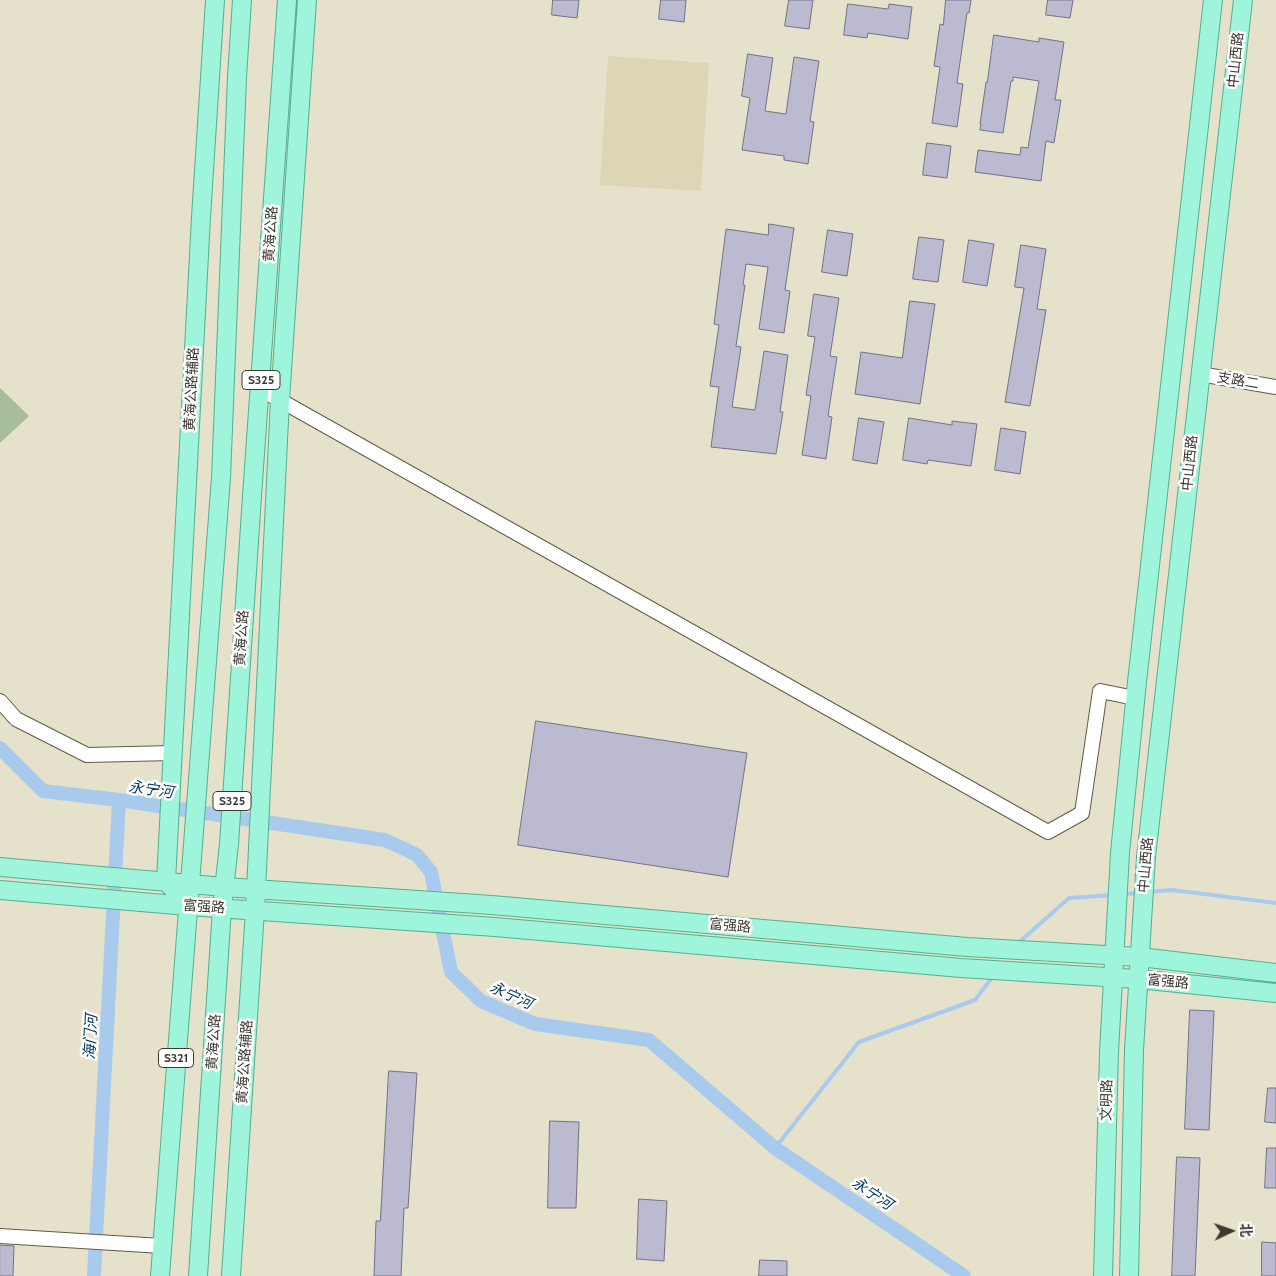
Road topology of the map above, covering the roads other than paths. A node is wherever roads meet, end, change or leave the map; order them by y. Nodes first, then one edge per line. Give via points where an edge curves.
1 (215, 0) edge
2 (242, 0) edge
3 (287, 0) edge
4 (307, 0) edge
5 (1213, 0) edge
6 (1243, 0) edge
7 (1200, 374) junction
8 (260, 388) junction
9 (1276, 388) edge
10 (280, 400) junction
11 (1135, 698) junction
12 (0, 701) edge
13 (173, 753) junction
14 (193, 839) joint
15 (229, 844) joint
16 (0, 868) edge
17 (166, 881) junction
18 (189, 884) junction
19 (224, 887) junction
20 (0, 890) edge
21 (256, 890) junction
22 (188, 906) junction
23 (222, 908) junction
24 (255, 910) junction
25 (1116, 924) joint
26 (1142, 926) joint
27 (1114, 956) junction
28 (1140, 957) junction
29 (1276, 973) edge
30 (1113, 978) junction
31 (1138, 979) junction
32 (1276, 993) edge
33 (0, 1236) edge
34 (162, 1246) junction
35 (160, 1276) edge
36 (198, 1276) edge
37 (231, 1276) edge
38 (1103, 1276) edge
39 (1128, 1276) edge

1 - 13 main road, 黄海公路辅路
2 - 14 main road, S325 via 221,478
3 - 8 main road, 黄海公路 / S325
4 - 10 main road
5 - 11 main road, 中山西路
6 - 7 main road, 中山西路
7 - 9 street, 支路二
7 - 26 main road, 中山西路 via 1146,856
8 - 10 street
8 - 15 main road, 黄海公路 / S325
10 - 11 street via 1048,832 1082,813 1100,690
10 - 21 main road, 黄海公路辅路
11 - 25 main road, 中山西路
12 - 13 street via 16,719 87,755
13 - 17 main road, 黄海公路辅路
14 - 18 main road, S321
15 - 19 main road, 黄海公路 / S321
16 - 17 main road, 富强路
17 - 18 main road, 富强路
17 - 22 main road
18 - 19 main road, 富强路
18 - 22 main road, S321
19 - 21 main road, 富强路
19 - 23 main road, 黄海公路 / S321
20 - 22 main road, 富强路
21 - 24 main road, 黄海公路辅路
21 - 27 main road, 富强路 via 492,905 967,947
22 - 23 main road, 富强路
22 - 34 main road, S321
23 - 24 main road, 富强路
23 - 36 main road, 黄海公路 / S321
24 - 30 main road, 富强路
24 - 37 main road, 黄海公路辅路
25 - 27 main road, 文明路
26 - 28 main road, 文明路
27 - 28 main road, 富强路
27 - 30 main road, 文明路
28 - 29 main road, 富强路
28 - 31 main road, 文明路
30 - 31 main road, 富强路
30 - 38 main road, 文明路
31 - 32 main road, 富强路
31 - 39 main road, 文明路
33 - 34 street
34 - 35 main road, S321

